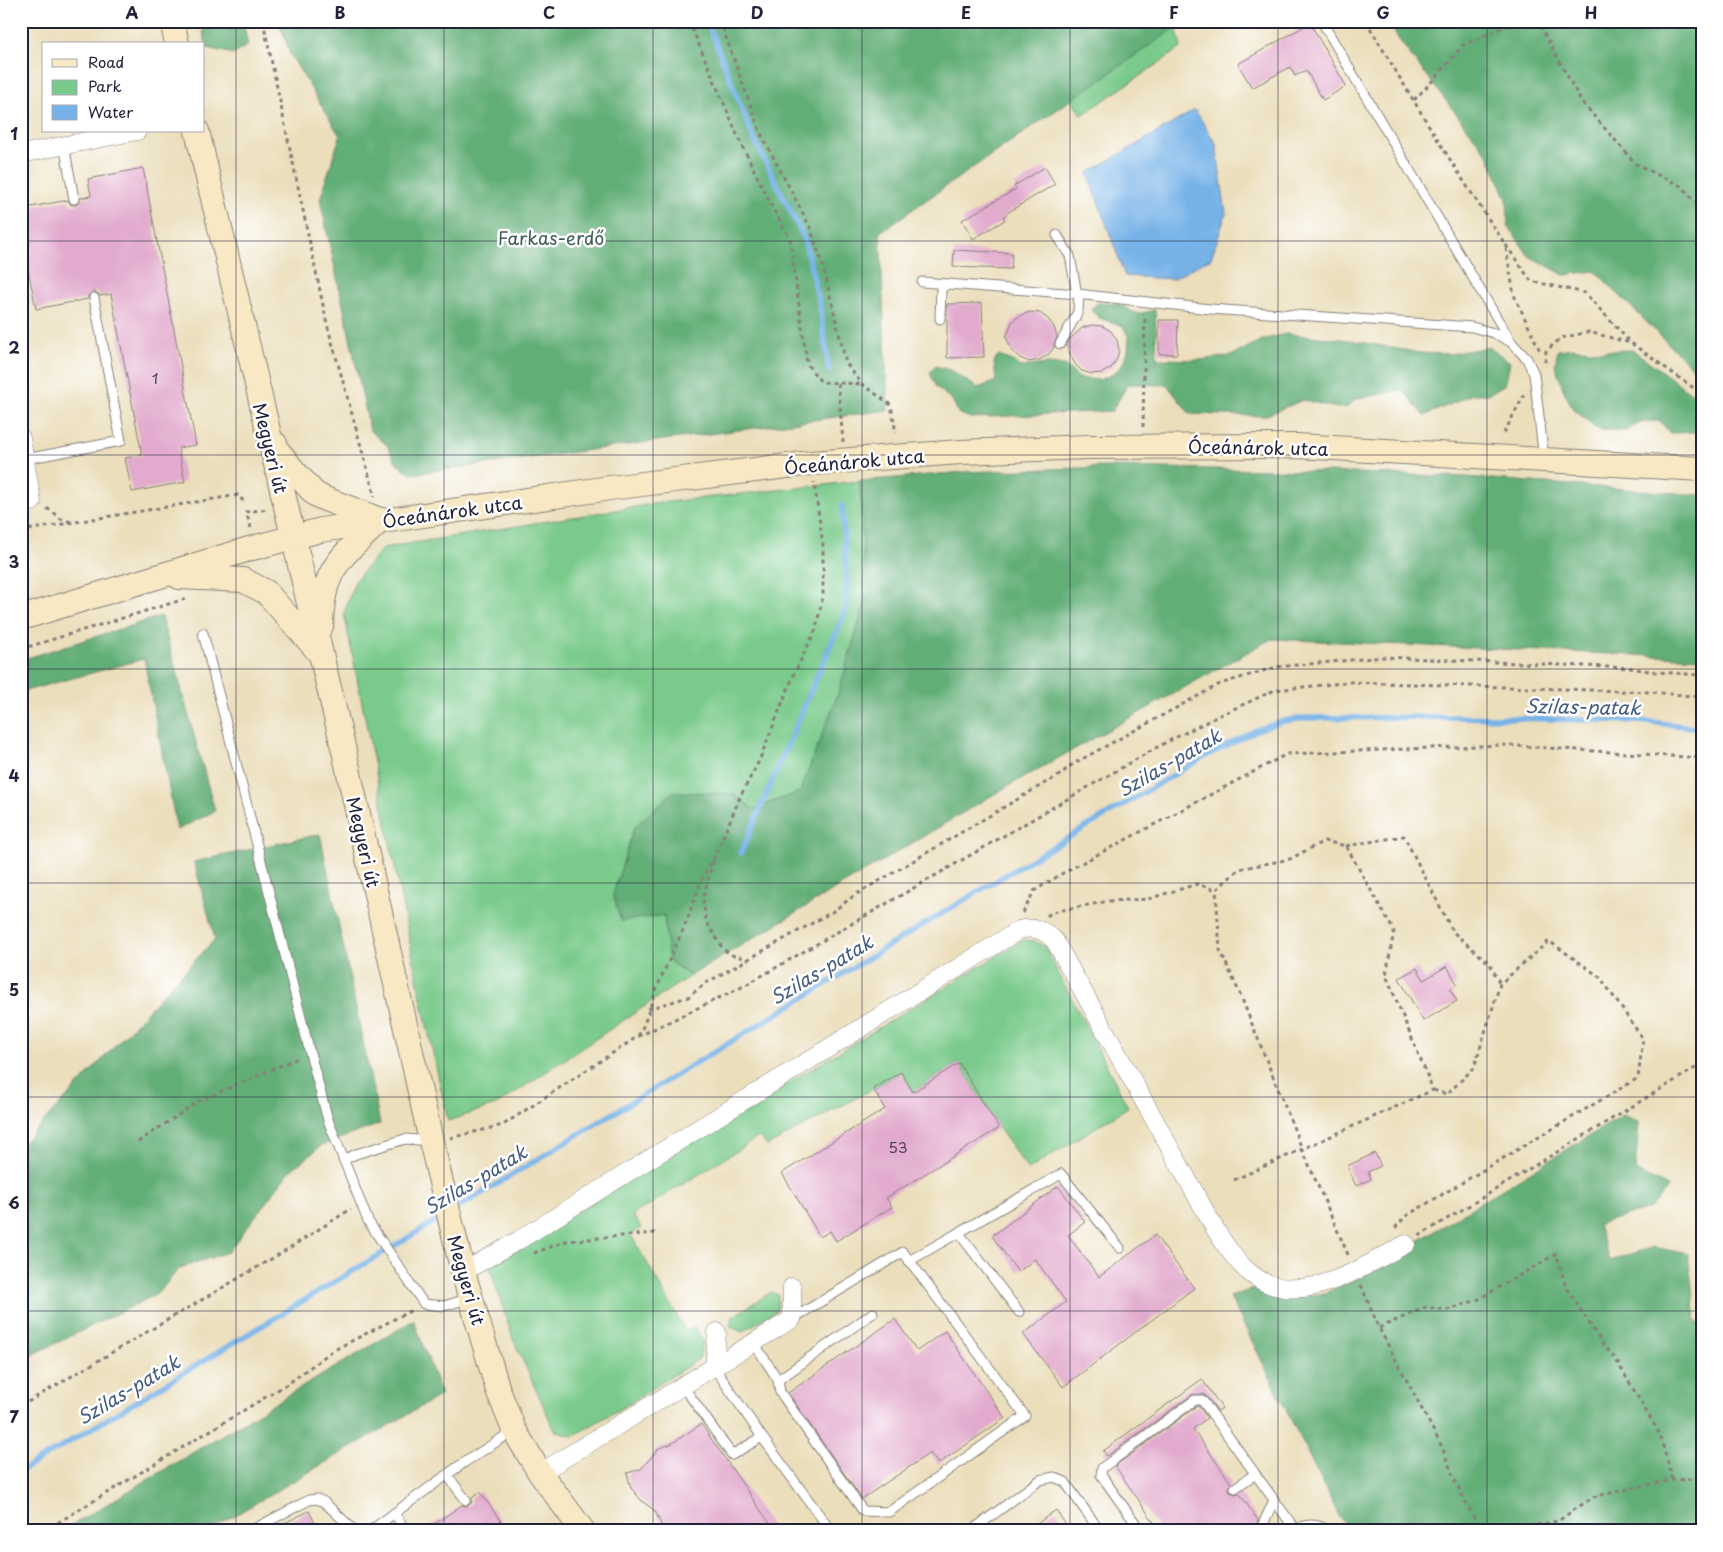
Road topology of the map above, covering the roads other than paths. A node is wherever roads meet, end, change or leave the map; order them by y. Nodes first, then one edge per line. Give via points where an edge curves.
1 (172, 21) edge
2 (1325, 27) dead end
3 (177, 42) edge
4 (131, 132) edge
5 (197, 132) edge
6 (64, 145) junction
7 (21, 154) edge
8 (74, 199) dead end
9 (1057, 235) dead end
10 (922, 282) dead end
11 (947, 284) junction
12 (1078, 294) junction
13 (94, 298) dead end
14 (940, 319) dead end
15 (1511, 342) junction
16 (1060, 344) dead end
17 (266, 423) junction
18 (21, 438) edge
19 (25, 459) junction
20 (1544, 459) junction
21 (1702, 469) edge
22 (32, 502) road end
23 (382, 520) junction
24 (293, 537) junction
25 (159, 576) junction
26 (21, 618) edge
27 (203, 633) dead end
28 (320, 653) junction
29 (431, 1141) junction
30 (343, 1160) junction
31 (959, 1233) junction
32 (1406, 1244) road end
33 (1120, 1248) dead end
34 (910, 1261) junction
35 (461, 1262) junction
36 (792, 1287) dead end
37 (471, 1298) junction
38 (1019, 1312) dead end
39 (873, 1313) dead end
40 (792, 1319) junction
41 (717, 1332) dead end
42 (754, 1343) junction
43 (714, 1367) junction
44 (778, 1380) junction
45 (684, 1386) junction
46 (514, 1430) junction
47 (762, 1436) junction
48 (540, 1473) junction
49 (1255, 1474) junction
50 (447, 1475) junction
51 (1235, 1488) dead end
52 (466, 1500) dead end
53 (1274, 1500) junction
54 (394, 1513) junction
55 (1294, 1530) edge
56 (250, 1531) edge
57 (354, 1531) edge
58 (370, 1531) edge
59 (406, 1531) edge
60 (583, 1531) edge
61 (831, 1531) edge
62 (971, 1531) edge
63 (1100, 1531) edge
64 (1141, 1531) edge
65 (1260, 1531) edge
66 (1329, 1531) edge

1 - 3 main road
2 - 15 lane
4 - 6 street
5 - 17 main road, Megyeri út
6 - 7 street
6 - 8 lane
9 - 12 lane via 1070,256
10 - 11 lane
11 - 12 lane
11 - 14 lane via 942,289
12 - 15 lane via 1210,309 1472,327
12 - 16 lane via 1078,312
13 - 19 lane via 121,441
15 - 20 lane via 1527,359 1534,374
17 - 23 main road via 277,450 315,494
17 - 24 main road, Megyeri út
18 - 19 street
19 - 22 street
20 - 21 main road, Óceánárok utca
20 - 23 main road, Óceánárok utca via 1297,446 1142,445 961,452 811,463
23 - 24 main road, Óceánárok utca
23 - 28 main road via 336,564 327,580 321,606
24 - 25 main road, Óceánárok utca
24 - 28 main road, Megyeri út
25 - 26 main road, Óceánárok utca
25 - 28 main road via 243,580 266,592
27 - 30 lane via 310,1053 328,1120
28 - 29 main road, Megyeri út
29 - 30 lane via 405,1139
29 - 35 main road, Megyeri út
30 - 37 lane via 368,1221 424,1304 444,1306
31 - 33 lane via 1061,1174
31 - 34 lane
31 - 38 lane
32 - 35 street via 1309,1288 1278,1288 1246,1270 1215,1229 1055,942 1048,934 1025,929 520,1240
34 - 40 lane via 902,1252
34 - 44 lane via 1025,1416 889,1512 863,1511 780,1392
35 - 37 main road, Megyeri út
36 - 40 street
37 - 46 main road, Megyeri út via 498,1390
39 - 44 lane
40 - 42 street
41 - 43 street
42 - 43 street
42 - 44 lane
43 - 45 street
43 - 47 lane
45 - 47 lane via 732,1455
45 - 48 street
46 - 48 main road, Megyeri út
46 - 50 lane
47 - 61 lane
48 - 60 main road, Megyeri út
49 - 51 lane
49 - 53 lane
49 - 64 lane via 1202,1400 1195,1400 1102,1468 1101,1474
50 - 52 lane
50 - 54 lane
53 - 55 lane
53 - 65 lane
54 - 58 lane
54 - 59 lane
55 - 66 lane via 1316,1525
56 - 57 lane via 309,1500 317,1499
62 - 63 lane via 1040,1480 1054,1477 1065,1482

